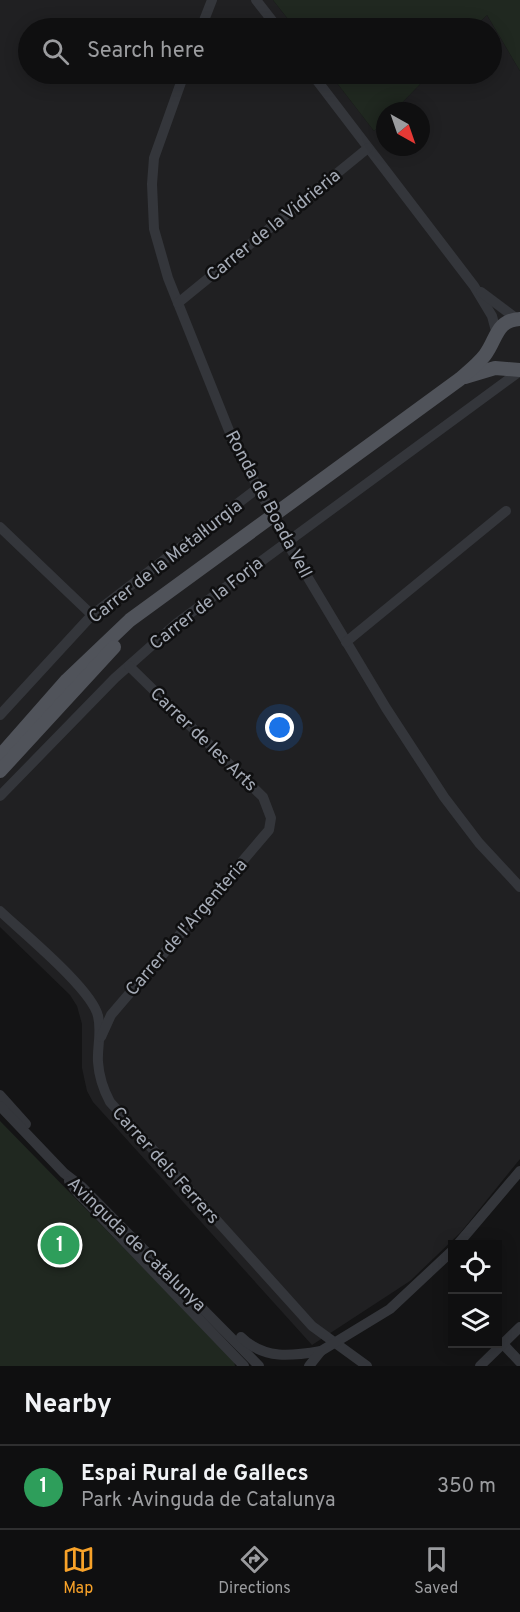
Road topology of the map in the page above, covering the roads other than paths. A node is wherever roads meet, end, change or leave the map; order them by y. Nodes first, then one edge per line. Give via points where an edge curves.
1 (212, 0) edge
2 (256, 0) edge
3 (205, 18) edge
4 (270, 18) edge
5 (180, 84) edge
6 (320, 84) edge
7 (368, 148) junction
8 (474, 286) junction
9 (178, 303) junction
10 (518, 319) edge
11 (495, 336) junction
12 (516, 369) edge
13 (460, 379) junction
14 (258, 488) junction
15 (506, 511) dead end
16 (0, 527) edge
17 (286, 541) junction
18 (163, 596) junction
19 (92, 615) junction
20 (346, 642) junction
21 (129, 666) junction
22 (0, 715) edge
23 (0, 756) edge
24 (0, 771) edge
25 (0, 796) edge
26 (271, 818) joint
27 (520, 886) edge
28 (0, 911) edge
29 (101, 1037) junction
30 (0, 1095) edge
31 (0, 1106) edge
32 (43, 1152) junction
33 (520, 1171) edge
34 (64, 1173) junction
35 (117, 1220) junction
36 (462, 1240) edge
37 (448, 1256) edge
38 (160, 1279) junction
39 (520, 1327) edge
40 (335, 1342) junction
41 (503, 1344) junction
42 (321, 1351) junction
43 (297, 1355) junction
44 (520, 1362) edge
45 (241, 1364) edge
46 (310, 1365) edge
47 (251, 1366) edge
48 (259, 1366) edge
49 (286, 1366) edge
50 (367, 1366) edge
51 (480, 1366) edge

1 - 3 street
2 - 4 street
5 - 9 street, Ronda de Boada Vell via 156,150 152,184 159,252
6 - 7 street
7 - 8 street
7 - 9 street, Carrer de la Vidrieria
8 - 10 street
8 - 11 street via 492,316
9 - 14 street, Ronda de Boada Vell via 232,438
10 - 11 main road via 507,321
11 - 12 main road via 496,358
11 - 13 main road via 482,358
12 - 13 main road via 495,368
12 - 17 street, Carrer de la Forja
13 - 18 main road
14 - 17 street, Ronda de Boada Vell
14 - 19 street, Carrer de la Metal·lurgia
15 - 20 street
16 - 19 street
17 - 20 street, Ronda de Boada Vell
17 - 21 street, Carrer de la Forja via 177,622
18 - 23 main road via 130,620 82,665
18 - 24 main road
19 - 22 street, Carrer de la Metal·lurgia
20 - 27 street, Ronda de Boada Vell via 444,796 479,843
21 - 25 street, Carrer de la Forja
21 - 26 street, Carrer de les Arts via 263,797
26 - 29 street, Carrer de l'Argenteria via 269,830 111,1015
28 - 29 street, Carrer dels Ferrers via 85,992 98,1014
29 - 40 street, Carrer dels Ferrers via 98,1060 102,1085 110,1102 312,1326
30 - 32 street via 36,1135
31 - 32 street
32 - 34 street
33 - 36 street
34 - 35 street, Avinguda de Catalunya
34 - 38 street, Avinguda de Catalunya via 77,1192
35 - 43 street via 152,1246 250,1346 276,1355
35 - 48 street, Avinguda de Catalunya
37 - 40 street via 390,1309
38 - 45 street, Avinguda de Catalunya
38 - 47 street via 190,1302
39 - 41 street
40 - 42 street
40 - 50 street, Carrer dels Ferrers
41 - 44 street
41 - 51 street
42 - 43 street
42 - 46 street
43 - 49 street

